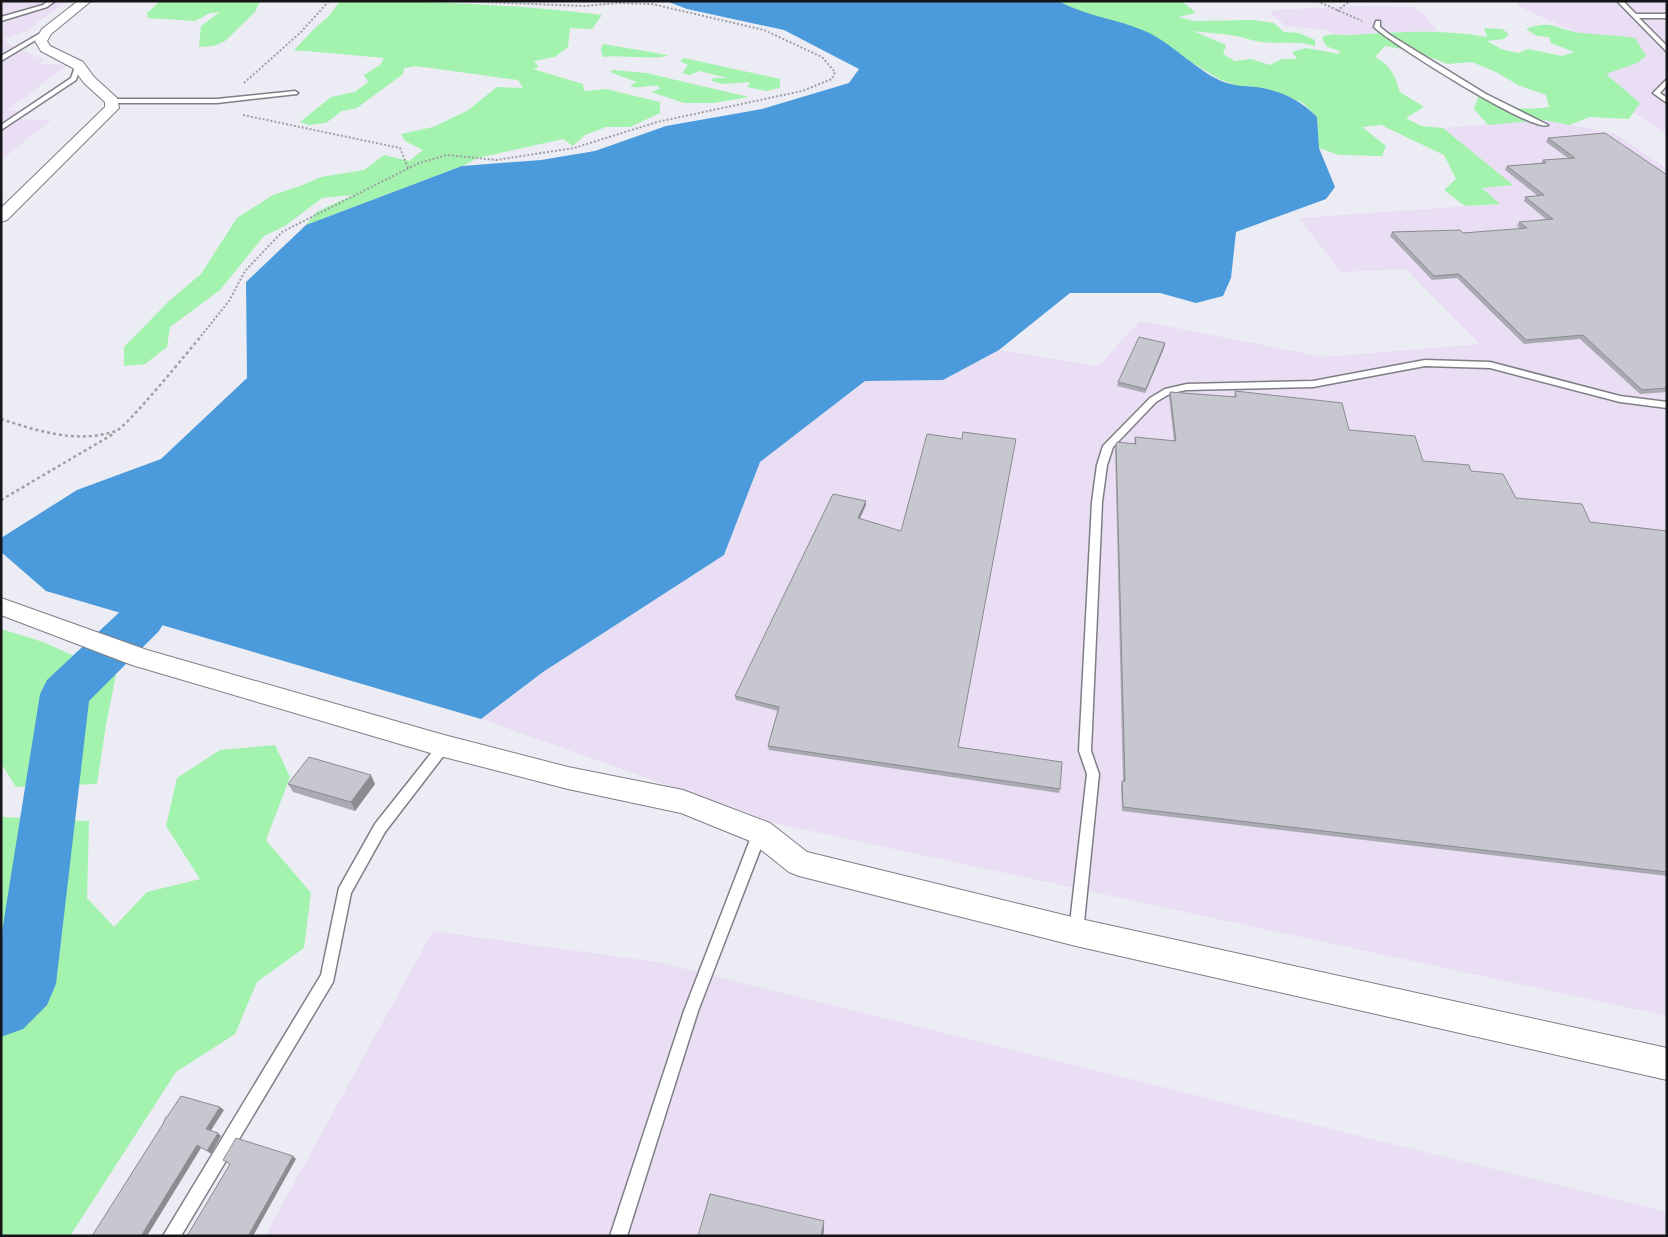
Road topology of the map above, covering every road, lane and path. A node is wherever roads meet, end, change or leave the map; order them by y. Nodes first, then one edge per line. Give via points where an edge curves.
1 (52, 1) edge
2 (85, 1) edge
3 (329, 1) edge
4 (456, 1) edge
5 (1317, 1) edge
6 (1350, 1) edge
7 (1620, 1) edge
8 (1337, 11) junction
9 (1635, 16) junction
10 (1667, 16) edge
11 (1, 19) edge
12 (1377, 24) joint
13 (46, 32) junction
14 (1667, 50) edge
15 (1, 59) edge
16 (78, 65) junction
17 (1667, 82) edge
18 (295, 93) dead end
19 (244, 98) junction
20 (112, 101) junction
21 (217, 101) junction
22 (1667, 101) edge
23 (1545, 125) dead end
24 (1, 128) edge
25 (408, 168) junction
26 (1, 217) edge
27 (1667, 405) edge
28 (1, 419) edge
29 (118, 431) junction
30 (1, 500) edge
31 (1, 606) edge
32 (444, 746) junction
33 (760, 832) junction
34 (1076, 932) junction
35 (1667, 1064) edge
36 (171, 1236) edge
37 (618, 1236) edge

1 - 11 lane
2 - 13 street
3 - 19 path via 300,33 242,84
4 - 25 path via 584,6 652,4 764,30 822,57 835,72 832,79 802,91 657,122 574,148 496,160 447,155
5 - 8 path
6 - 8 path
7 - 9 lane
8 - 12 path
9 - 10 lane
9 - 14 lane
12 - 23 lane via 1388,36 1478,92
13 - 15 lane
13 - 16 street via 41,41 45,48
16 - 20 street
16 - 24 lane via 74,79
17 - 22 lane via 1656,93
18 - 19 lane
19 - 21 lane
20 - 21 lane
20 - 26 street via 112,108
21 - 25 path via 227,110 251,117 400,148
25 - 29 path via 282,232 245,271 229,301
27 - 34 lane via 1620,399 1490,366 1425,363 1313,384 1187,388 1168,391 1146,407 1108,446 1102,464 1097,502 1086,751 1093,774
28 - 29 path via 75,438
29 - 30 path
31 - 32 street via 141,658
32 - 33 street via 568,778 683,802
32 - 36 lane via 380,828 348,884 328,977
33 - 34 street via 799,863
33 - 37 lane via 691,1011
34 - 35 street

